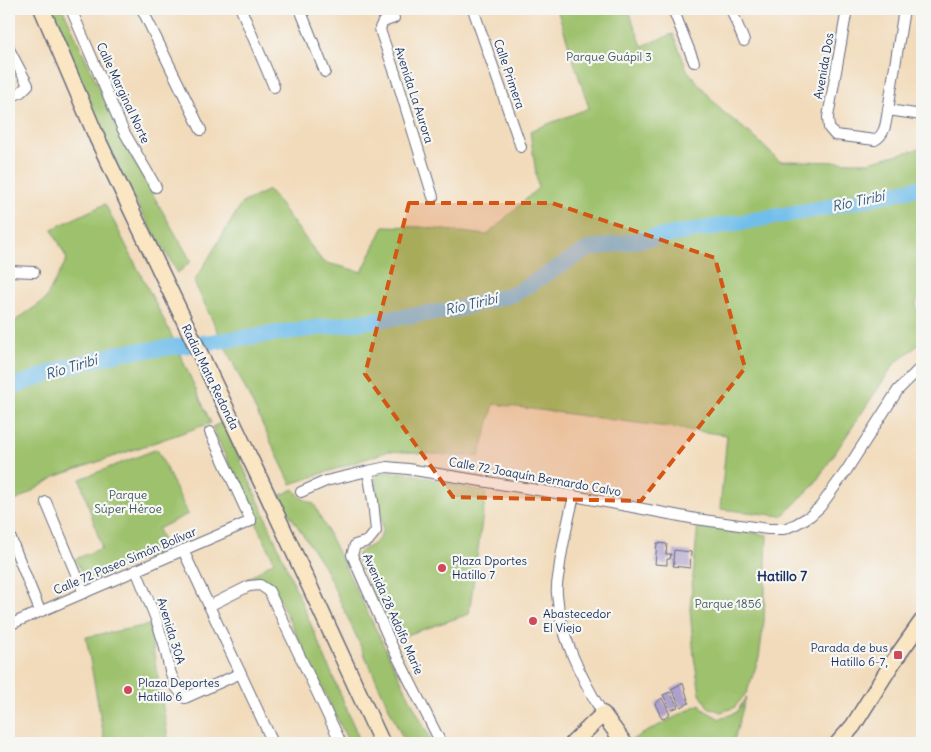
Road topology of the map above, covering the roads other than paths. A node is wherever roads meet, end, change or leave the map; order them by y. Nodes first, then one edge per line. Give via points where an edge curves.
1 (42, 9) edge
2 (71, 9) edge
3 (142, 9) edge
4 (241, 9) edge
5 (300, 9) edge
6 (390, 9) edge
7 (473, 9) edge
8 (673, 9) edge
9 (731, 9) edge
10 (846, 9) edge
11 (904, 9) edge
12 (744, 42) dead end
13 (9, 49) edge
14 (694, 62) dead end
15 (325, 72) dead end
16 (274, 87) dead end
17 (9, 98) edge
18 (888, 110) junction
19 (922, 115) edge
20 (201, 130) dead end
21 (521, 147) dead end
22 (156, 187) dead end
23 (433, 197) dead end
24 (9, 271) edge
25 (34, 272) dead end
26 (922, 367) edge
27 (210, 432) dead end
28 (368, 471) junction
29 (301, 492) dead end
30 (574, 496) junction
31 (46, 502) dead end
32 (9, 534) edge
33 (183, 550) junction
34 (136, 570) junction
35 (84, 593) junction
36 (209, 606) junction
37 (40, 611) junction
38 (922, 621) edge
39 (9, 624) edge
40 (240, 673) junction
41 (603, 714) junction
42 (274, 743) edge
43 (341, 743) edge
44 (382, 743) edge
45 (441, 743) edge
46 (573, 743) edge
47 (624, 743) edge
48 (838, 743) edge

1 - 44 main road, Radial Mata Redonda via 97,138
2 - 22 street, Calle Marginal Norte via 124,130
3 - 20 street
4 - 16 street
5 - 15 street
6 - 23 street, Avenida La Aurora via 394,18 383,22 380,33
7 - 21 street, Calle Primera
8 - 14 street
9 - 12 street
10 - 18 street, Avenida Dos via 828,117 830,128 835,135 875,140 883,133
11 - 18 street
13 - 17 street via 28,85
18 - 19 street
24 - 25 street
26 - 30 street, Calle 72 Joaquín Bernardo Calvo via 898,390 820,507 784,529 696,519
27 - 33 street, Calle 72 Paseo Simón Bolívar via 251,522
28 - 29 street, Calle 72 Joaquín Bernardo Calvo via 326,481
28 - 30 street, Calle 72 Joaquín Bernardo Calvo via 408,469
28 - 45 street, Avenida 28 Adolfo Marie via 376,531 368,541 356,545 352,554 393,648
30 - 41 street via 557,592 568,643
31 - 35 street
32 - 37 street
33 - 34 street, Calle 72 Paseo Simón Bolívar
33 - 36 street
34 - 35 street, Calle 72 Paseo Simón Bolívar
34 - 40 street, Avenida 30A via 156,619 176,687 185,698
35 - 37 street, Calle 72 Paseo Simón Bolívar
36 - 40 street
36 - 43 street via 249,586 260,585 269,591
37 - 39 street, Calle 72 Paseo Simón Bolívar
38 - 48 main road via 853,726
40 - 42 street
41 - 46 main road
41 - 47 main road

